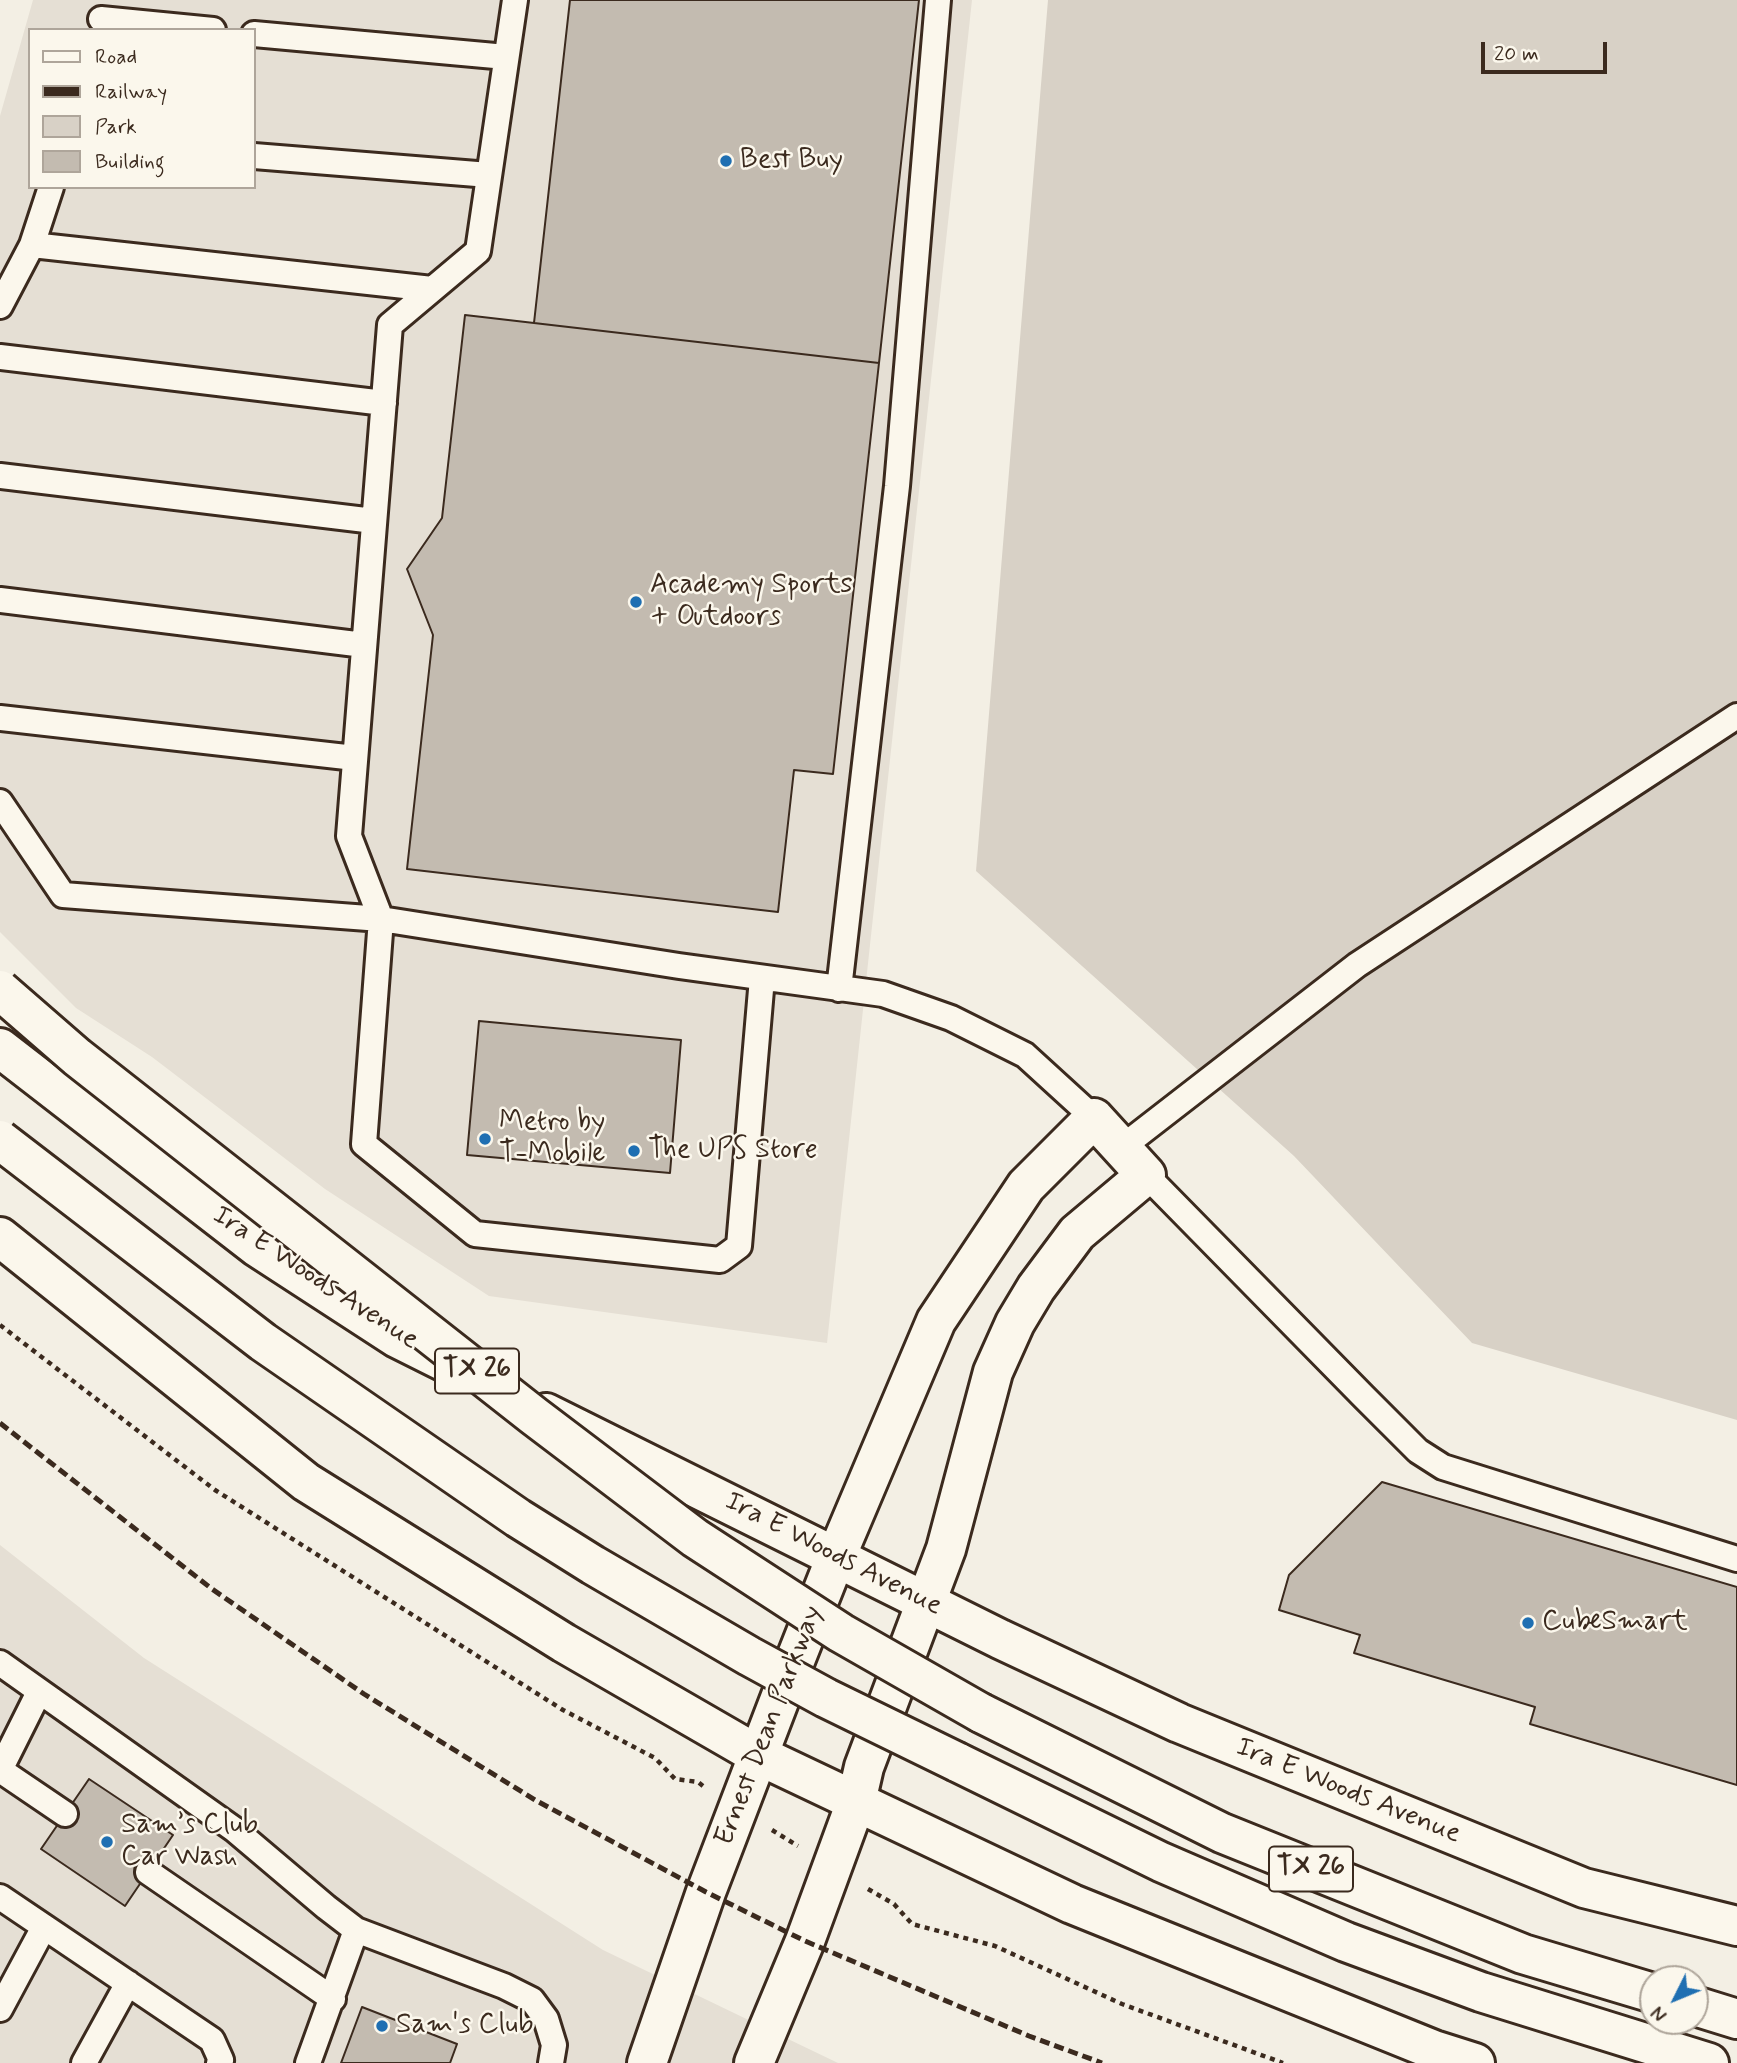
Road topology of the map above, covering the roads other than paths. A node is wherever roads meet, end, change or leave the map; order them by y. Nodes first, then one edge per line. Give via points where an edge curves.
1 (514, 0) edge
2 (938, 0) edge
3 (101, 16) edge
4 (197, 28) edge
5 (256, 33) edge
6 (506, 57) junction
7 (256, 156) edge
8 (489, 175) junction
9 (50, 189) edge
10 (32, 246) junction
11 (432, 289) junction
12 (0, 306) edge
13 (0, 356) edge
14 (384, 403) junction
15 (0, 476) edge
16 (374, 521) junction
17 (0, 600) edge
18 (364, 645) junction
19 (1737, 716) edge
20 (0, 718) edge
21 (355, 758) junction
22 (0, 802) edge
23 (381, 919) junction
24 (762, 978) junction
25 (839, 989) junction
26 (0, 990) edge
27 (0, 1048) edge
28 (1094, 1118) junction
29 (0, 1140) edge
30 (1133, 1161) junction
31 (0, 1237) edge
32 (836, 1557) junction
33 (1737, 1559) edge
34 (926, 1602) junction
35 (0, 1663) edge
36 (39, 1692) junction
37 (758, 1755) junction
38 (0, 1770) edge
39 (856, 1802) junction
40 (65, 1814) dead end
41 (148, 1872) dead end
42 (0, 1897) edge
43 (1737, 1926) edge
44 (44, 1927) junction
45 (356, 1930) junction
46 (128, 1983) junction
47 (1639, 1989) edge
48 (333, 1998) junction
49 (0, 2009) edge
50 (1709, 2010) edge
51 (1737, 2019) edge
52 (84, 2063) edge
53 (219, 2063) edge
54 (308, 2063) edge
55 (551, 2063) edge
56 (647, 2063) edge
57 (754, 2063) edge
58 (1475, 2063) edge
59 (1709, 2063) edge

1 - 6 lane
2 - 25 lane via 897,486
3 - 4 lane
5 - 6 lane
6 - 8 lane
7 - 8 lane
8 - 11 lane via 478,251
9 - 10 lane
10 - 11 lane
10 - 12 lane
11 - 14 lane via 390,325
13 - 14 lane
14 - 16 lane
15 - 16 lane
16 - 18 lane
17 - 18 lane
18 - 21 lane
19 - 30 lane via 1357,965
20 - 21 lane
21 - 23 lane via 349,836
22 - 23 lane via 63,895
23 - 24 lane
23 - 24 lane via 364,1144 475,1234 720,1260 739,1246
24 - 25 lane
25 - 28 lane via 883,994 988,1036 1025,1055
26 - 47 main road, TX 26, bridge via 88,1066 523,1407 695,1538 841,1633 981,1713 1222,1833 1523,1954
27 - 32 main road, Ira E Woods Avenue via 257,1247 397,1338
28 - 30 main road
28 - 32 main road, Ernest Dean Parkway via 1026,1186 936,1321
29 - 59 main road, bridge via 274,1350 518,1518 826,1698 1161,1862 1346,1942 1481,1992
30 - 33 lane via 1426,1456 1443,1466
30 - 34 main road via 1036,1288 1015,1323 993,1372 953,1527
31 - 37 main road via 306,1482 564,1643
32 - 34 main road, Ira E Woods Avenue
32 - 37 main road, Ernest Dean Parkway
34 - 39 main road via 864,1768
34 - 43 main road, Ira E Woods Avenue via 1179,1723 1584,1888
35 - 36 lane
36 - 38 lane
36 - 45 lane via 235,1830
37 - 39 main road
37 - 56 main road, Ernest Dean Parkway
38 - 40 lane
39 - 57 main road
39 - 58 main road via 1072,1904
41 - 48 lane
42 - 44 lane
44 - 46 lane
44 - 49 lane
45 - 48 lane
45 - 55 lane via 532,2000 546,2018 554,2045
46 - 52 lane
46 - 53 lane via 212,2040
48 - 54 lane
50 - 51 main road

